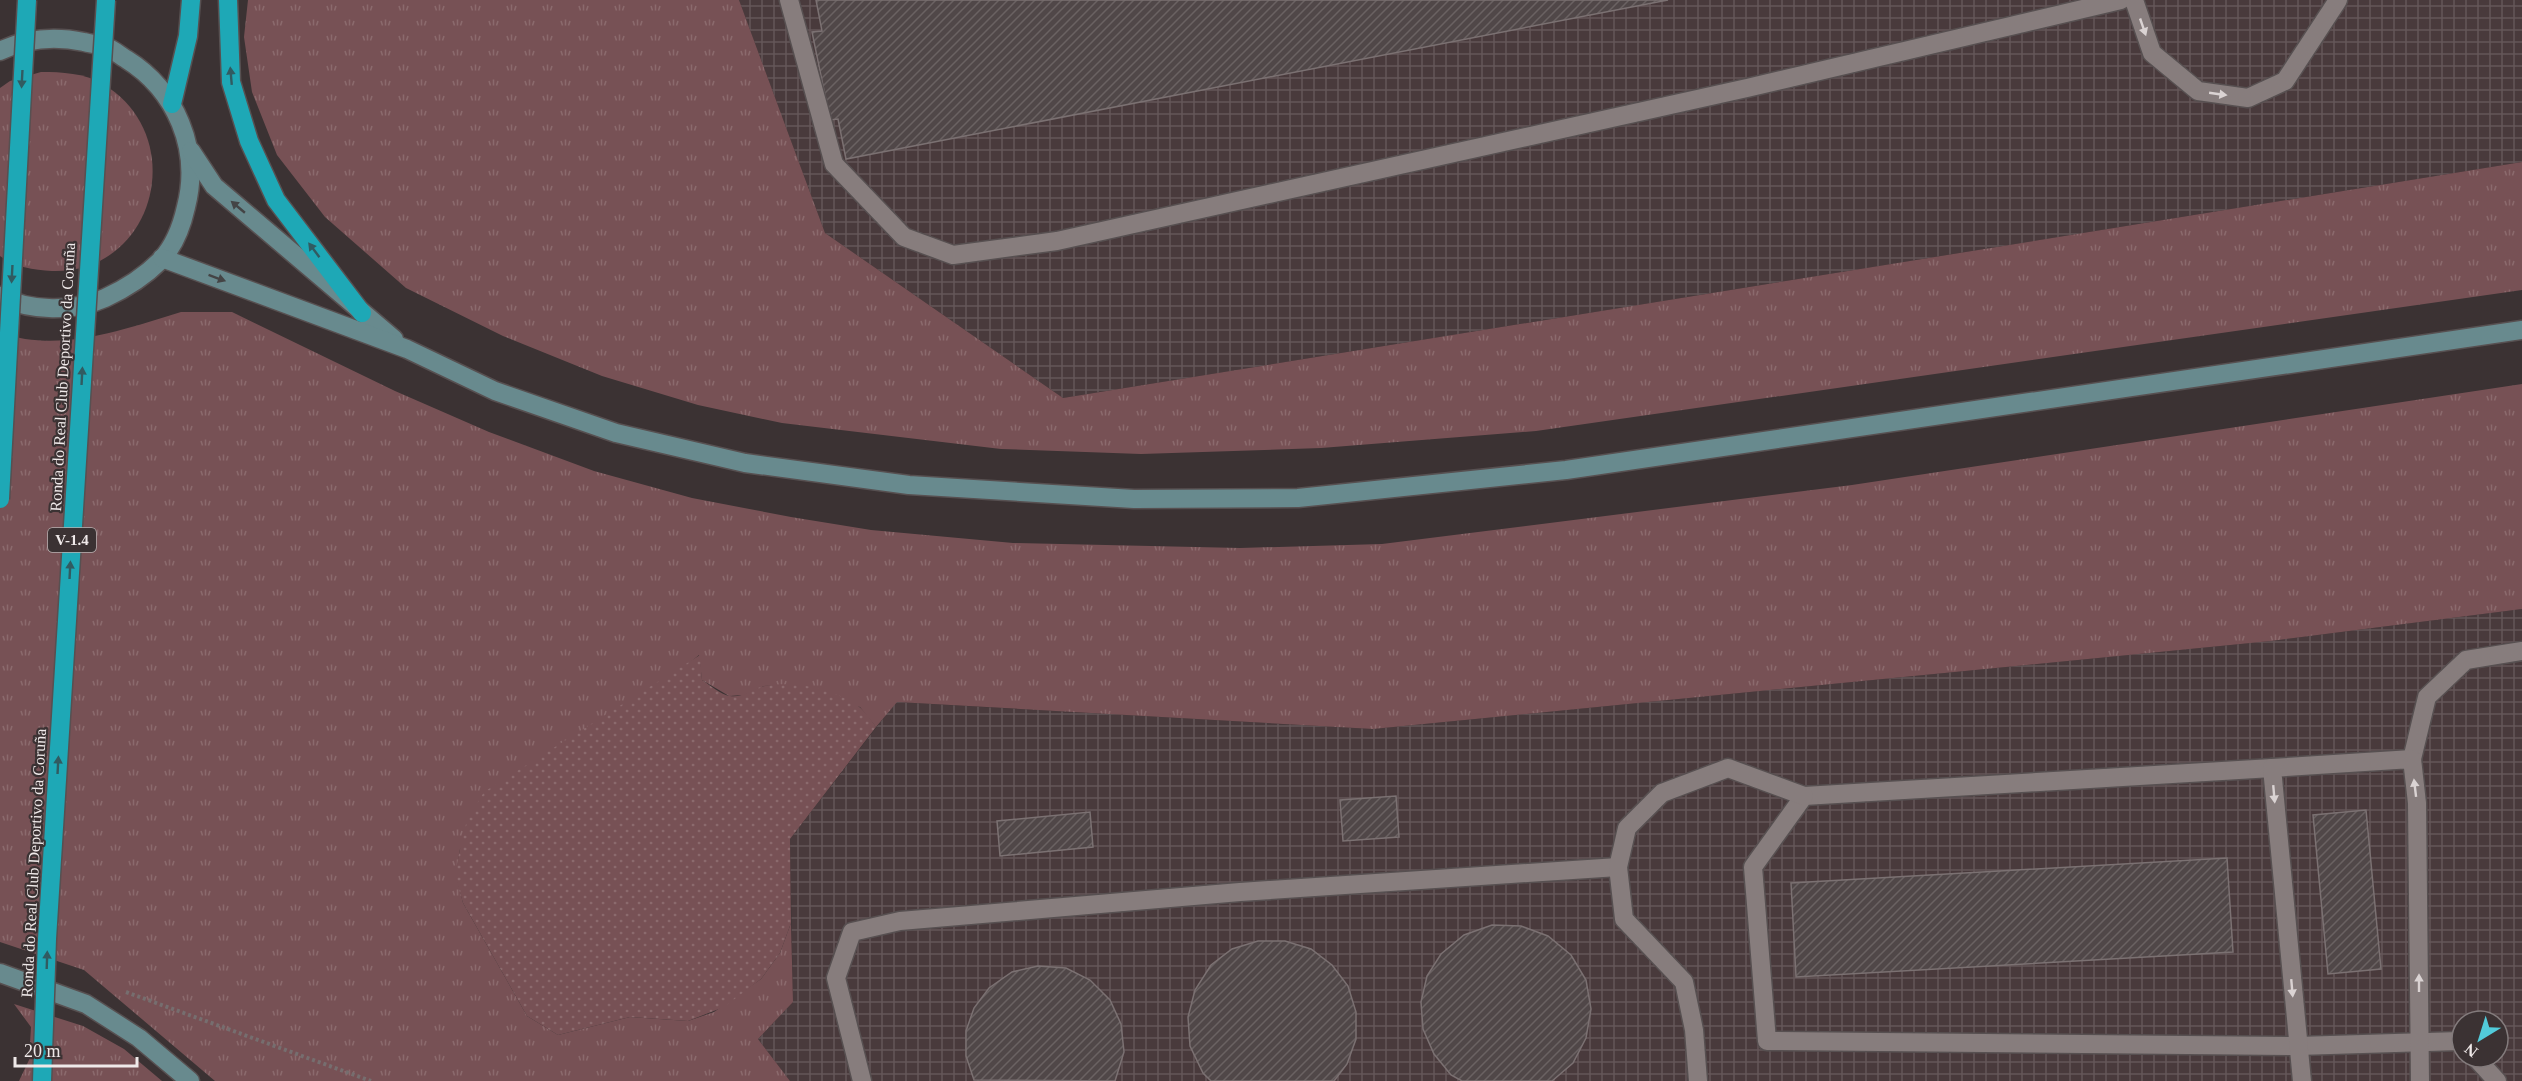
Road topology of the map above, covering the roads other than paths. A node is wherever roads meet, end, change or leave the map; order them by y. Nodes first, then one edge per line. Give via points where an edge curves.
1 (27, 0) edge
2 (106, 0) edge
3 (191, 0) edge
4 (228, 0) edge
5 (789, 0) edge
6 (2121, 0) edge
7 (2134, 0) edge
8 (2338, 0) edge
9 (0, 51) edge
10 (172, 104) junction
11 (190, 149) junction
12 (162, 258) junction
13 (0, 296) edge
14 (362, 313) junction
15 (2522, 330) edge
16 (407, 350) junction
17 (0, 499) edge
18 (2522, 651) edge
19 (2412, 759) junction
20 (2272, 768) junction
21 (1804, 796) junction
22 (1618, 867) junction
23 (0, 973) edge
24 (2418, 1041) junction
25 (2450, 1041) edge
26 (2298, 1046) junction
27 (2486, 1069) edge
28 (42, 1081) edge
29 (190, 1081) edge
30 (862, 1081) edge
31 (1698, 1081) edge
32 (2302, 1081) edge
33 (2420, 1081) edge
34 (2497, 1081) edge

1 -> 17 highway, bridge
28 -> 2 highway, Ronda do Real Club Deportivo da Coruña / V-1.4, bridge
3 - 10 highway via 188,36
14 -> 4 highway via 276,200 249,141 231,82
5 - 6 lane via 834,164 904,237 953,255 1057,241 1735,91
7 -> 8 lane via 2152,53 2198,91 2248,98 2285,81
9 - 10 main road via 21,41 64,38 107,47 144,70
10 - 11 main road
11 - 12 main road via 191,188 182,225
14 -> 11 main road via 214,186
12 - 13 main road via 132,286 93,304 51,309
12 -> 16 main road
14 - 16 main road
15 - 16 main road via 1566,470 1298,498 1134,499 909,485 745,463 616,433 495,391
18 - 19 lane via 2466,660 2427,697
19 - 20 lane
24 -> 19 lane via 2417,803
20 - 21 lane
20 -> 26 lane
21 - 22 lane via 1728,768 1662,793 1627,828
21 - 26 lane via 1753,867 1767,1041
22 - 30 lane via 1240,892 900,921 852,932 836,978
22 - 31 lane via 1624,919 1684,982 1694,1030
23 - 29 main road via 86,1004 139,1038
24 - 25 lane
24 - 26 lane
24 - 33 lane
26 - 32 lane
27 - 34 lane

